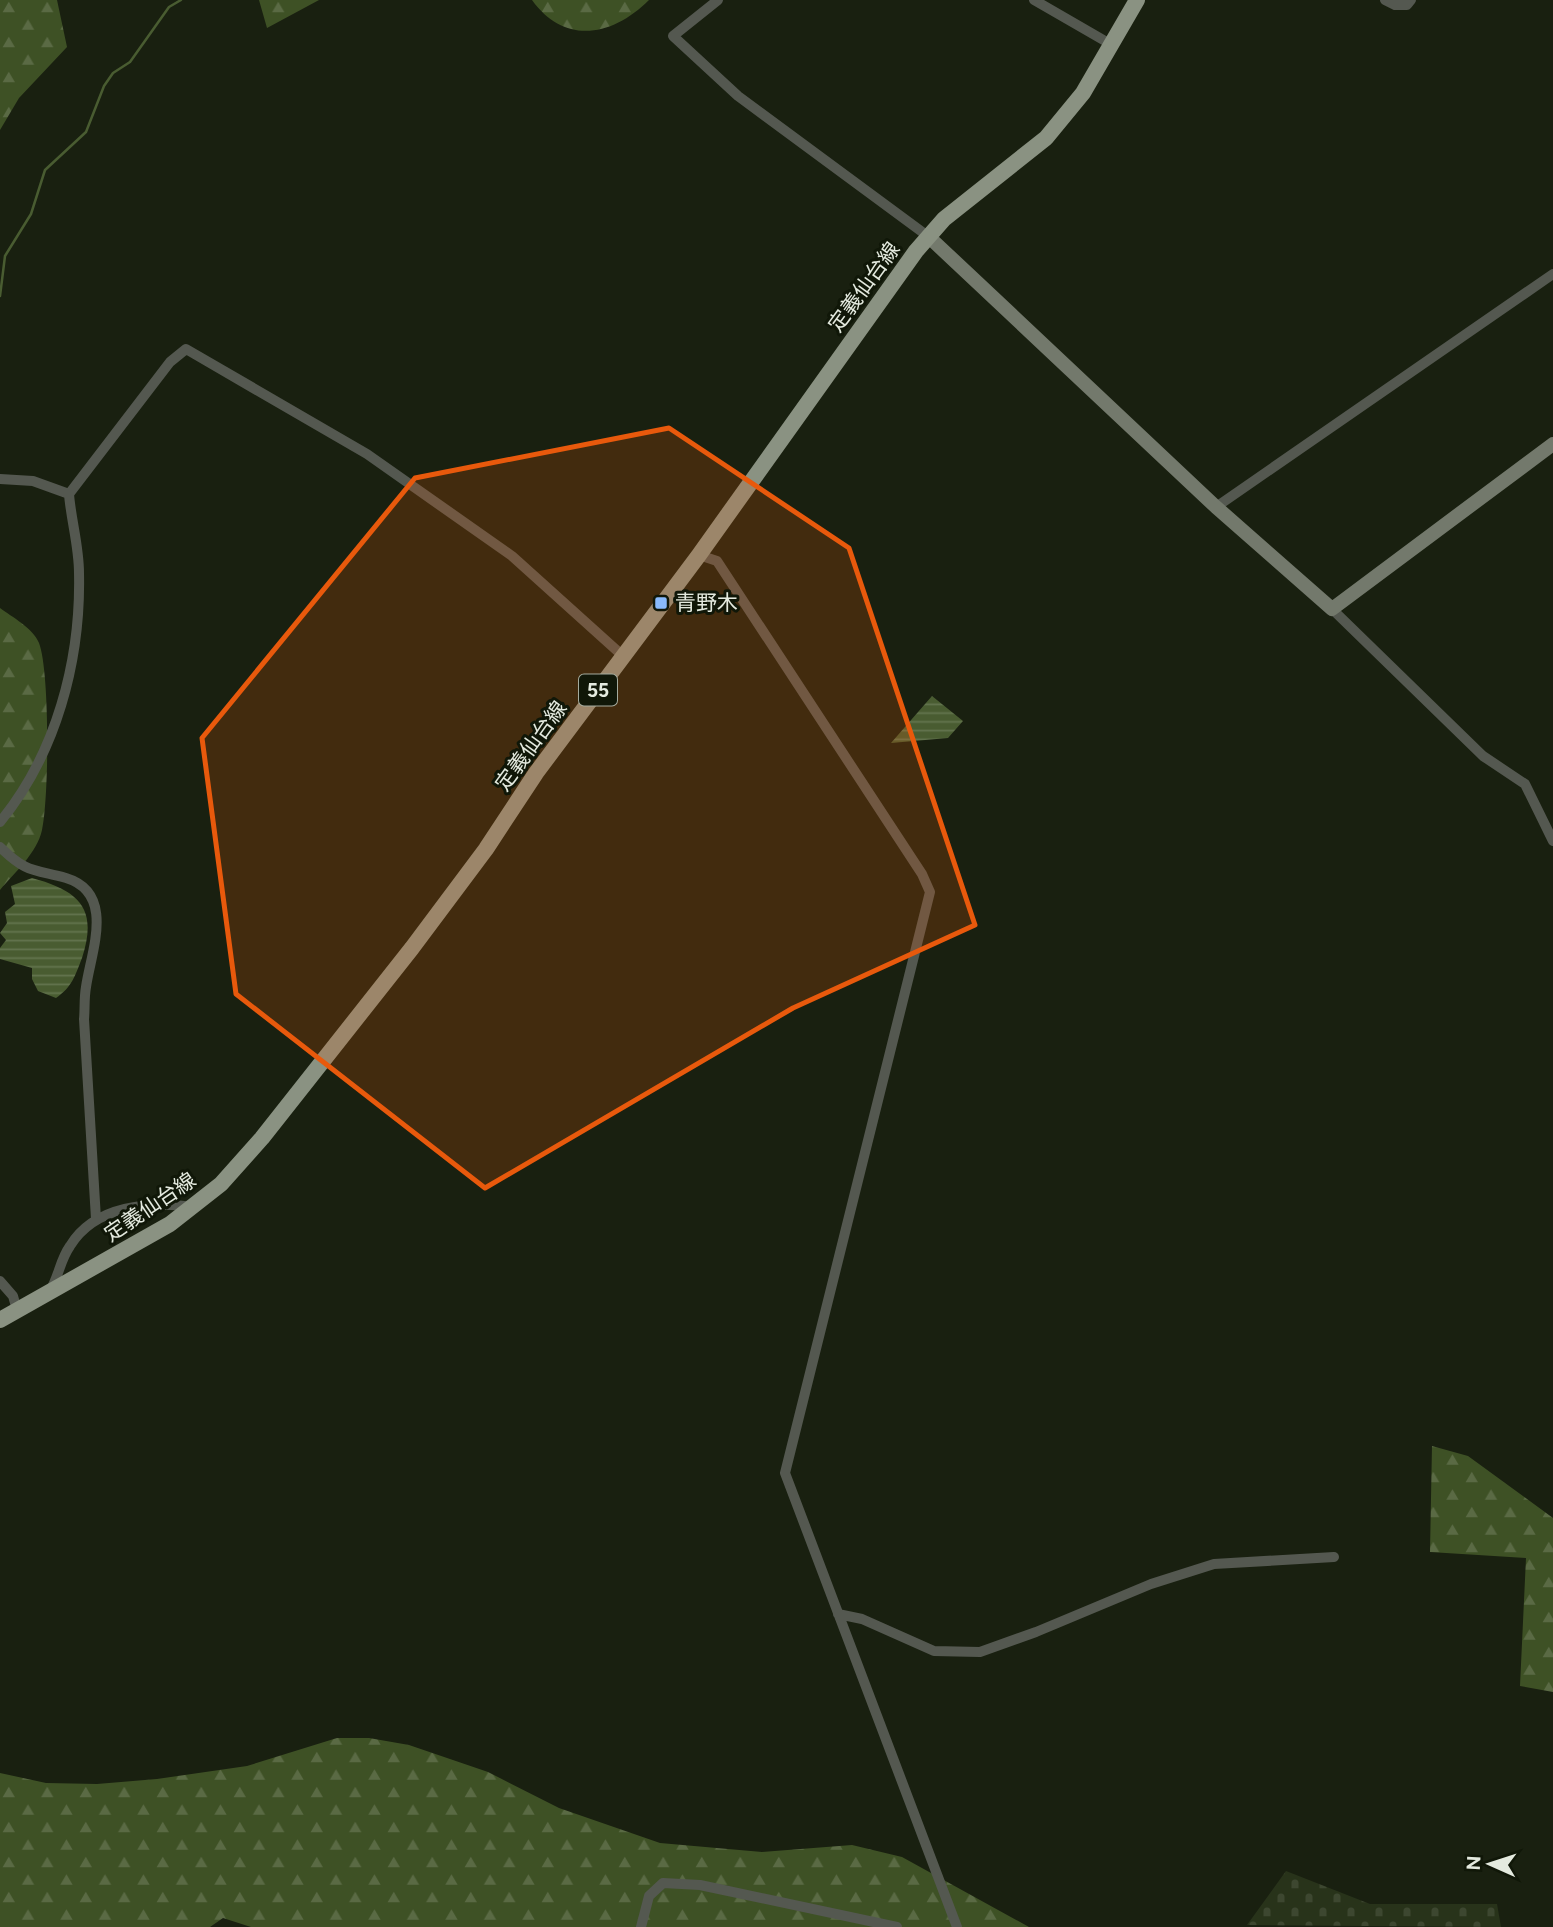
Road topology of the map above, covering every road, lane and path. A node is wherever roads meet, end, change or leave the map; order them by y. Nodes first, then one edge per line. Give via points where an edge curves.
1 (718, 0) edge
2 (1034, 0) edge
3 (1137, 0) edge
4 (1385, 0) edge
5 (1411, 0) edge
6 (1112, 45) junction
7 (929, 237) junction
8 (1553, 274) edge
9 (1553, 444) edge
10 (0, 479) edge
11 (69, 494) junction
12 (1216, 507) junction
13 (699, 555) junction
14 (1332, 609) junction
15 (623, 656) junction
16 (0, 822) edge
17 (1553, 841) edge
18 (0, 847) edge
19 (194, 1207) junction
20 (96, 1219) junction
21 (0, 1281) edge
22 (48, 1293) junction
23 (17, 1310) junction
24 (0, 1320) edge
25 (1334, 1557) dead end
26 (838, 1614) junction
27 (641, 1927) edge
28 (897, 1927) edge
29 (957, 1927) edge

1 - 7 street via 673,36 738,96
2 - 6 street
3 - 6 main road, 定義仙台線 / 55
4 - 5 street via 1395,5 1407,5
6 - 7 main road, 定義仙台線 / 55 via 1073,108 1046,138 944,219
7 - 12 street
7 - 13 main road, 定義仙台線 / 55 via 868,315
8 - 12 street
9 - 14 street
10 - 11 street via 33,481
11 - 15 street via 170,362 186,349 367,454 512,556
11 - 16 street via 79,571 78,614 61,708 44,755
12 - 14 street
13 - 15 main road, 定義仙台線 / 55
13 - 26 street via 717,561 930,892 785,1473
14 - 17 street via 1483,756 1525,784
15 - 19 main road, 定義仙台線 / 55 via 412,948 262,1138
18 - 20 street via 27,870 80,884 91,894 97,916 84,1020
19 - 20 street via 148,1204
19 - 22 main road, 定義仙台線 / 55
20 - 22 street via 69,1247
21 - 23 street via 13,1296
22 - 23 main road, 定義仙台線 / 55
23 - 24 main road, 定義仙台線 / 55
25 - 26 street via 1214,1564 980,1652 934,1651 862,1619
26 - 29 street
27 - 28 street via 649,1896 663,1883 700,1885

